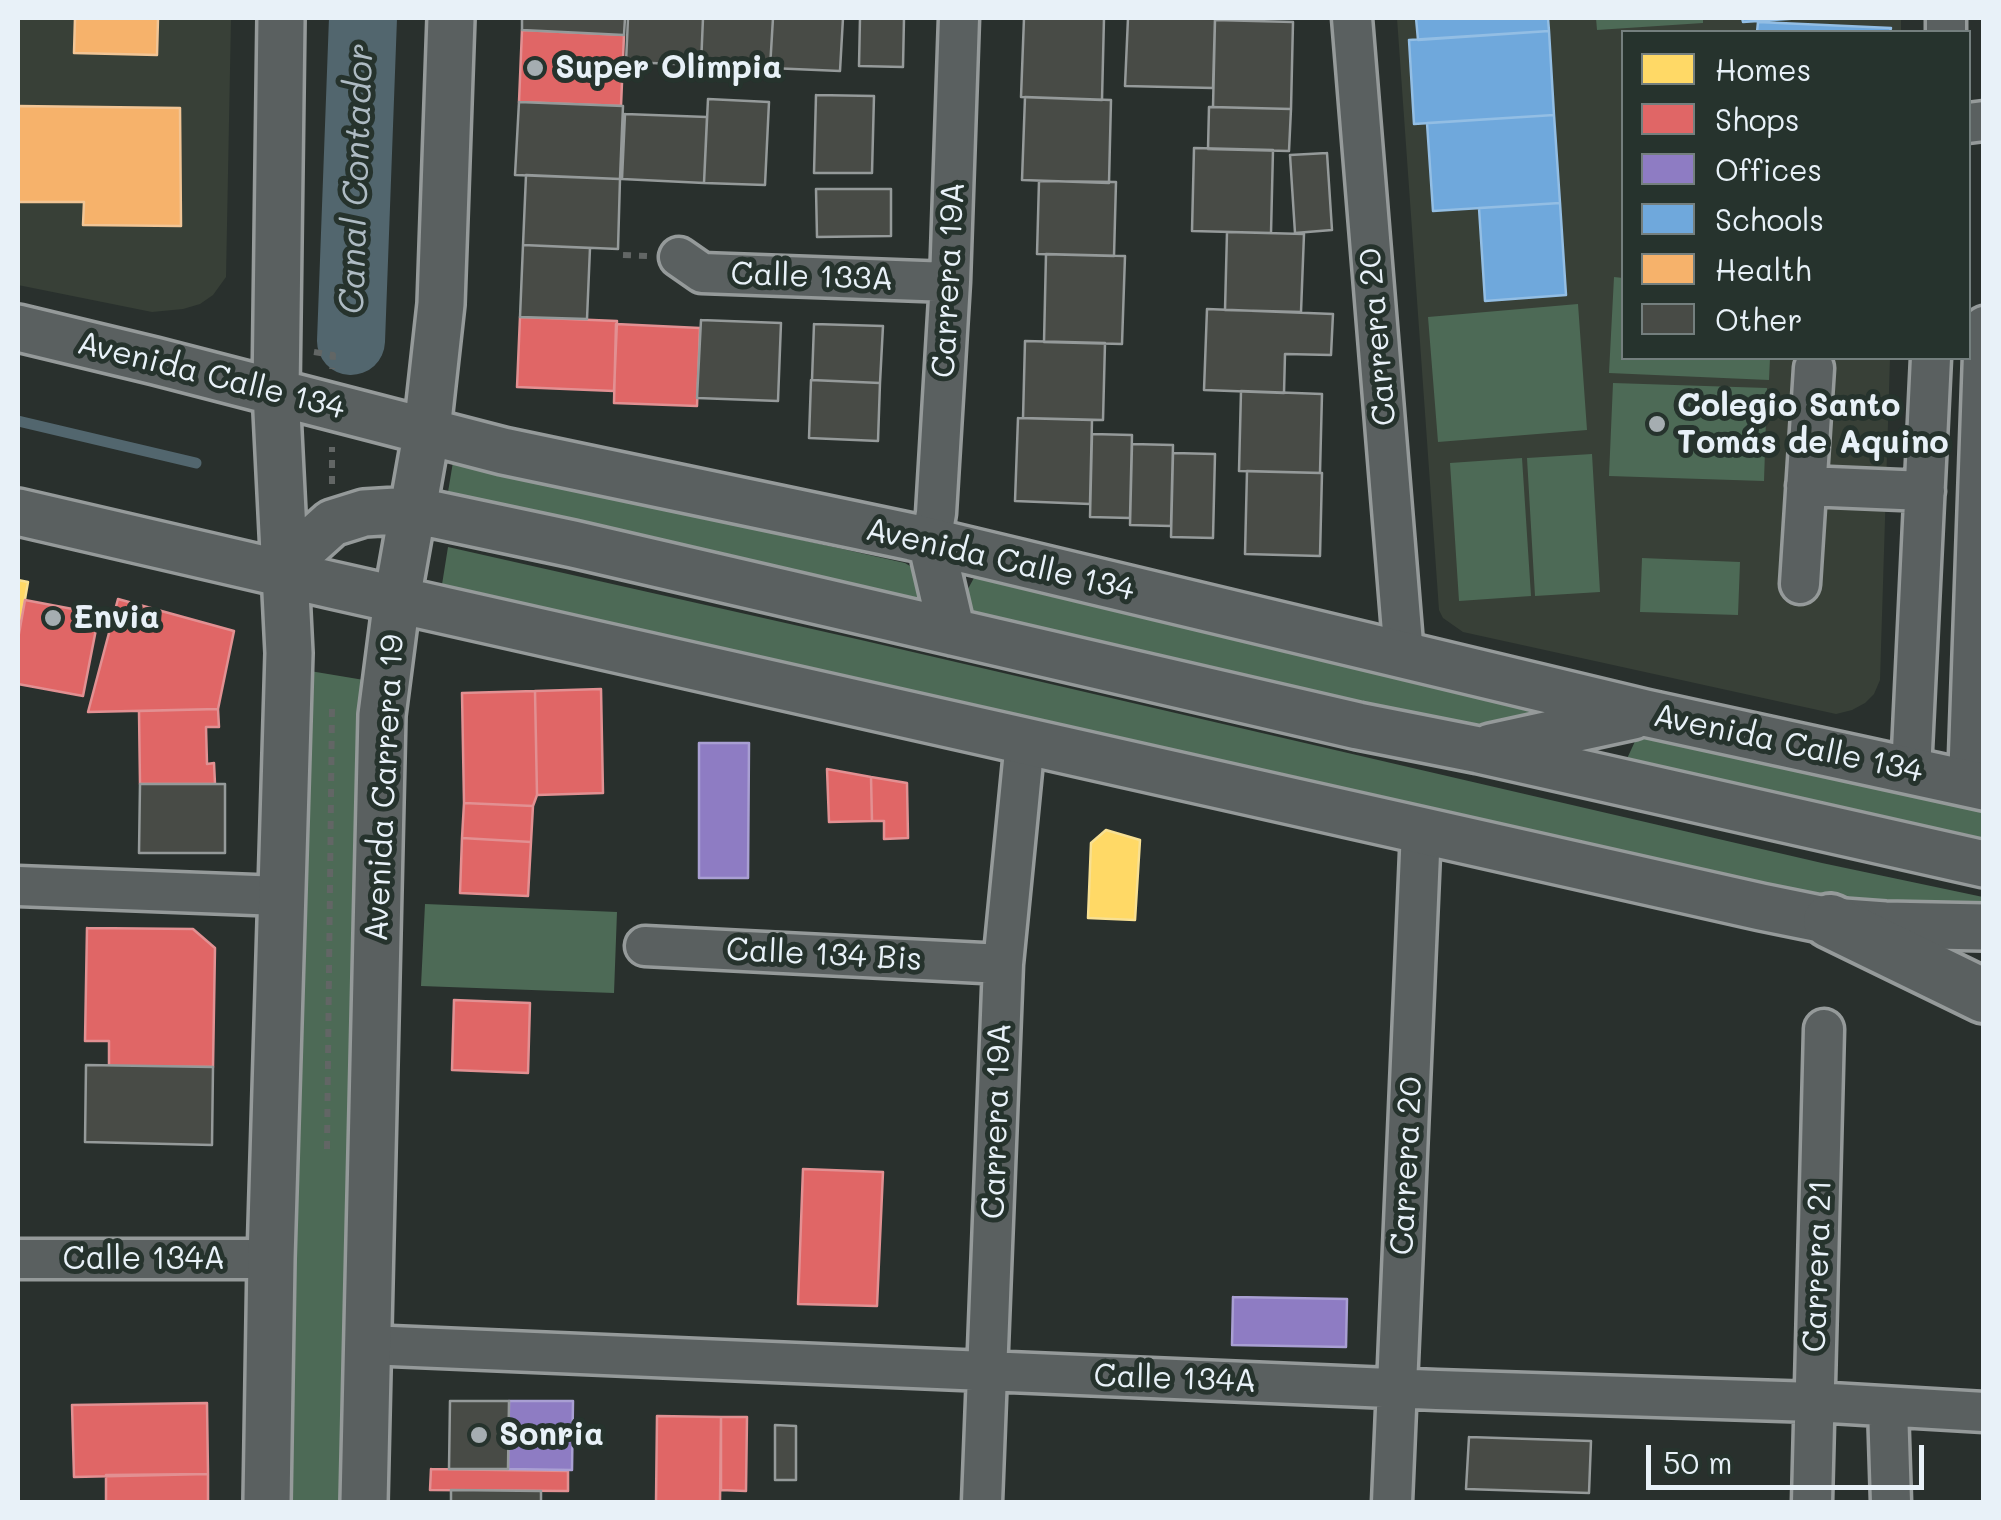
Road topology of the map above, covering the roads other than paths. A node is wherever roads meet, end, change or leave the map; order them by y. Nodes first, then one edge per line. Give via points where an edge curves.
1 (281, 18) edge
2 (451, 18) edge
3 (959, 18) edge
4 (1352, 18) edge
5 (679, 257) dead end
6 (950, 282) junction
7 (1984, 326) edge
8 (18, 328) edge
9 (1930, 360) edge
10 (1814, 368) dead end
11 (276, 392) junction
12 (427, 430) junction
13 (1806, 486) junction
14 (1924, 491) junction
15 (413, 510) junction
16 (18, 512) edge
17 (1980, 536) edge
18 (931, 542) junction
19 (1922, 544) junction
20 (286, 573) junction
21 (1800, 584) dead end
22 (397, 598) junction
23 (952, 632) junction
24 (1404, 656) junction
25 (1645, 714) junction
26 (1025, 741) junction
27 (1480, 750) junction
28 (1911, 771) junction
29 (1976, 785) edge
30 (1421, 830) junction
31 (1984, 864) edge
32 (18, 886) edge
33 (282, 896) junction
34 (1830, 921) junction
35 (1984, 926) edge
36 (645, 946) dead end
37 (1003, 964) junction
38 (1984, 996) edge
39 (1824, 1029) dead end
40 (18, 1259) edge
41 (271, 1259) junction
42 (367, 1345) junction
43 (988, 1371) junction
44 (1397, 1388) junction
45 (1814, 1402) junction
46 (1888, 1407) junction
47 (1984, 1412) edge
48 (267, 1502) edge
49 (364, 1502) edge
50 (982, 1502) edge
51 (1392, 1502) edge
52 (1812, 1502) edge
53 (1892, 1502) edge

1 - 11 main road
2 - 12 main road, Avenida Carrera 19 via 441,304
3 - 6 street, Carrera 19A
4 - 24 street, Carrera 20
5 - 6 street, Calle 133A via 702,273
6 - 18 street, Carrera 19A
7 - 17 street
8 - 11 main road, Avenida Calle 134
9 - 14 street
10 - 13 street
11 - 12 main road, Avenida Calle 134
11 - 20 main road
12 - 15 main road, Avenida Carrera 19
12 - 18 main road, Avenida Calle 134
13 - 14 street
13 - 21 street
14 - 19 street
15 - 20 main road via 332,523
15 - 22 main road, Avenida Carrera 19
15 - 23 main road
16 - 20 main road
17 - 19 street
17 - 29 street
18 - 23 main road
18 - 24 main road, Avenida Calle 134
19 - 28 street
20 - 22 main road
20 - 33 main road
22 - 26 main road
22 - 42 main road, Avenida Carrera 19 via 382,715
23 - 27 main road
24 - 25 main road, Avenida Calle 134
25 - 27 main road
25 - 28 main road, Avenida Calle 134
26 - 30 main road
26 - 37 street, Carrera 19A
27 - 31 main road
28 - 29 main road, Avenida Calle 134
30 - 34 main road
30 - 44 street, Carrera 20
32 - 33 street
33 - 41 main road
34 - 35 main road
34 - 38 highway
36 - 37 street, Calle 134 Bis
37 - 43 street, Carrera 19A
39 - 45 street, Carrera 21
40 - 41 street, Calle 134A
41 - 48 main road
42 - 43 street, Calle 134A
42 - 49 main road, Avenida Carrera 19
43 - 44 street, Calle 134A
43 - 50 street, Carrera 19A
44 - 45 street, Calle 134A
44 - 51 street, Carrera 20
45 - 46 street, Calle 134A
45 - 52 street, Carrera 21
46 - 47 street, Calle 134A
46 - 53 street

